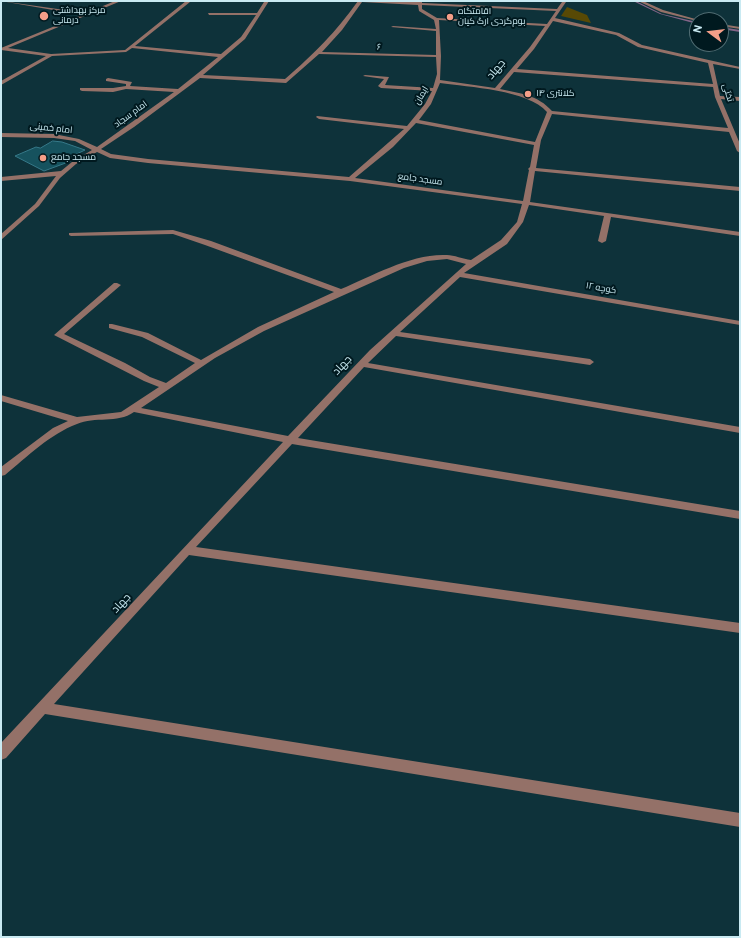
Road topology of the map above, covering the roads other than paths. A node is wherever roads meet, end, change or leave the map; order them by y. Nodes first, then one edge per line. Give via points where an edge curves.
1 (16, 1) edge
2 (119, 1) edge
3 (190, 1) edge
4 (267, 1) edge
5 (360, 1) edge
6 (363, 1) edge
7 (563, 1) edge
8 (598, 1) edge
9 (640, 1) edge
10 (2, 2) edge
11 (419, 2) edge
12 (11, 3) junction
13 (558, 10) junction
14 (86, 14) junction
15 (209, 14) dead end
16 (258, 14) junction
17 (689, 18) edge
18 (436, 19) junction
19 (550, 22) junction
20 (729, 26) edge
21 (393, 27) dead end
22 (740, 28) edge
23 (438, 30) junction
24 (131, 47) junction
25 (1, 49) edge
26 (318, 53) junction
27 (51, 55) junction
28 (222, 56) junction
29 (439, 56) junction
30 (710, 62) junction
31 (740, 68) edge
32 (513, 70) junction
33 (199, 76) junction
34 (365, 76) dead end
35 (108, 80) dead end
36 (439, 81) junction
37 (1, 83) edge
38 (715, 86) junction
39 (126, 87) junction
40 (82, 88) dead end
41 (435, 90) junction
42 (496, 90) junction
43 (180, 91) junction
44 (718, 97) junction
45 (740, 99) edge
46 (550, 112) junction
47 (319, 117) dead end
48 (414, 121) junction
49 (408, 128) junction
50 (731, 130) junction
51 (1, 135) edge
52 (537, 144) junction
53 (98, 149) junction
54 (740, 151) edge
55 (531, 169) junction
56 (63, 173) junction
57 (1, 179) edge
58 (350, 179) junction
59 (740, 189) edge
60 (526, 203) junction
61 (608, 215) junction
62 (71, 234) dead end
63 (740, 234) edge
64 (1, 238) edge
65 (602, 241) dead end
66 (473, 263) junction
67 (458, 274) junction
68 (117, 285) dead end
69 (341, 292) junction
70 (740, 323) edge
71 (112, 326) dead end
72 (393, 333) junction
73 (590, 362) dead end
74 (201, 363) junction
75 (361, 364) junction
76 (166, 386) junction
77 (1, 398) edge
78 (132, 409) junction
79 (77, 420) junction
80 (740, 430) edge
81 (290, 440) junction
82 (1, 472) edge
83 (740, 515) edge
84 (187, 550) junction
85 (740, 628) edge
86 (42, 708) junction
87 (1, 753) edge
88 (740, 820) edge

1 - 12 street
2 - 14 street
3 - 4 street
3 - 24 street
4 - 16 street, امام سجاد
5 - 26 street via 340,29
6 - 11 street
7 - 8 street
7 - 13 street, جهاد
9 - 17 street via 662,11
10 - 12 street
11 - 13 street
11 - 18 street via 420,10
12 - 14 street
13 - 19 street, جهاد
14 - 25 street
15 - 16 street
16 - 28 street, امام سجاد via 243,38
18 - 19 street
18 - 23 street, ایمان
19 - 30 street via 617,34 640,46
19 - 32 street, جهاد
20 - 22 street
21 - 23 street
23 - 29 street, ایمان
24 - 27 street via 126,51
24 - 28 street
25 - 27 street
26 - 29 street, ۶
26 - 33 street via 286,81
27 - 37 street
28 - 33 street, امام سجاد
29 - 36 street, ایمان
30 - 31 street
30 - 38 street, تختی
32 - 38 street
32 - 42 street, جهاد
33 - 43 street, امام سجاد
34 - 41 street via 387,78 382,86
35 - 39 street via 130,82
36 - 41 street, ایمان
36 - 42 street
38 - 44 street, تختی
39 - 40 street via 114,90
39 - 43 street
41 - 48 street, ایمان via 428,105
42 - 46 street, جهاد via 536,99 545,104
43 - 53 street, امام سجاد
44 - 45 street
44 - 50 street, تختی
46 - 50 street
46 - 52 street, جهاد
47 - 49 street
48 - 49 street, ایمان
48 - 52 street
49 - 58 street, ایمان
50 - 54 street, تختی
51 - 53 street, امام خمینی via 54,136 77,140
52 - 55 street, جهاد
53 - 56 street, امام سجاد via 74,162
53 - 58 street, مسجد جامع via 110,156 148,161
55 - 59 street
55 - 60 street, جهاد
56 - 57 street
56 - 64 street, امام سجاد via 37,205
58 - 60 street, مسجد جامع
60 - 61 street, مسجد جامع
60 - 66 street, جهاد via 520,222 504,242
61 - 63 street, مسجد جامع
61 - 65 street
62 - 69 street via 173,232
66 - 67 street, جهاد
66 - 69 street via 447,257 427,259 401,266
67 - 70 street, کوچه ۱۲
67 - 72 street, جهاد
68 - 76 street via 58,335
69 - 74 street via 261,329
71 - 74 street via 145,335
72 - 73 street
72 - 75 street, جهاد
74 - 76 street
75 - 80 street
75 - 81 street, جهاد
76 - 78 street
77 - 79 street
78 - 79 street via 123,415
78 - 81 street
79 - 82 street via 56,430
81 - 83 street
81 - 84 street, جهاد
84 - 85 street
84 - 86 street, جهاد
86 - 87 street, جهاد
86 - 88 street

